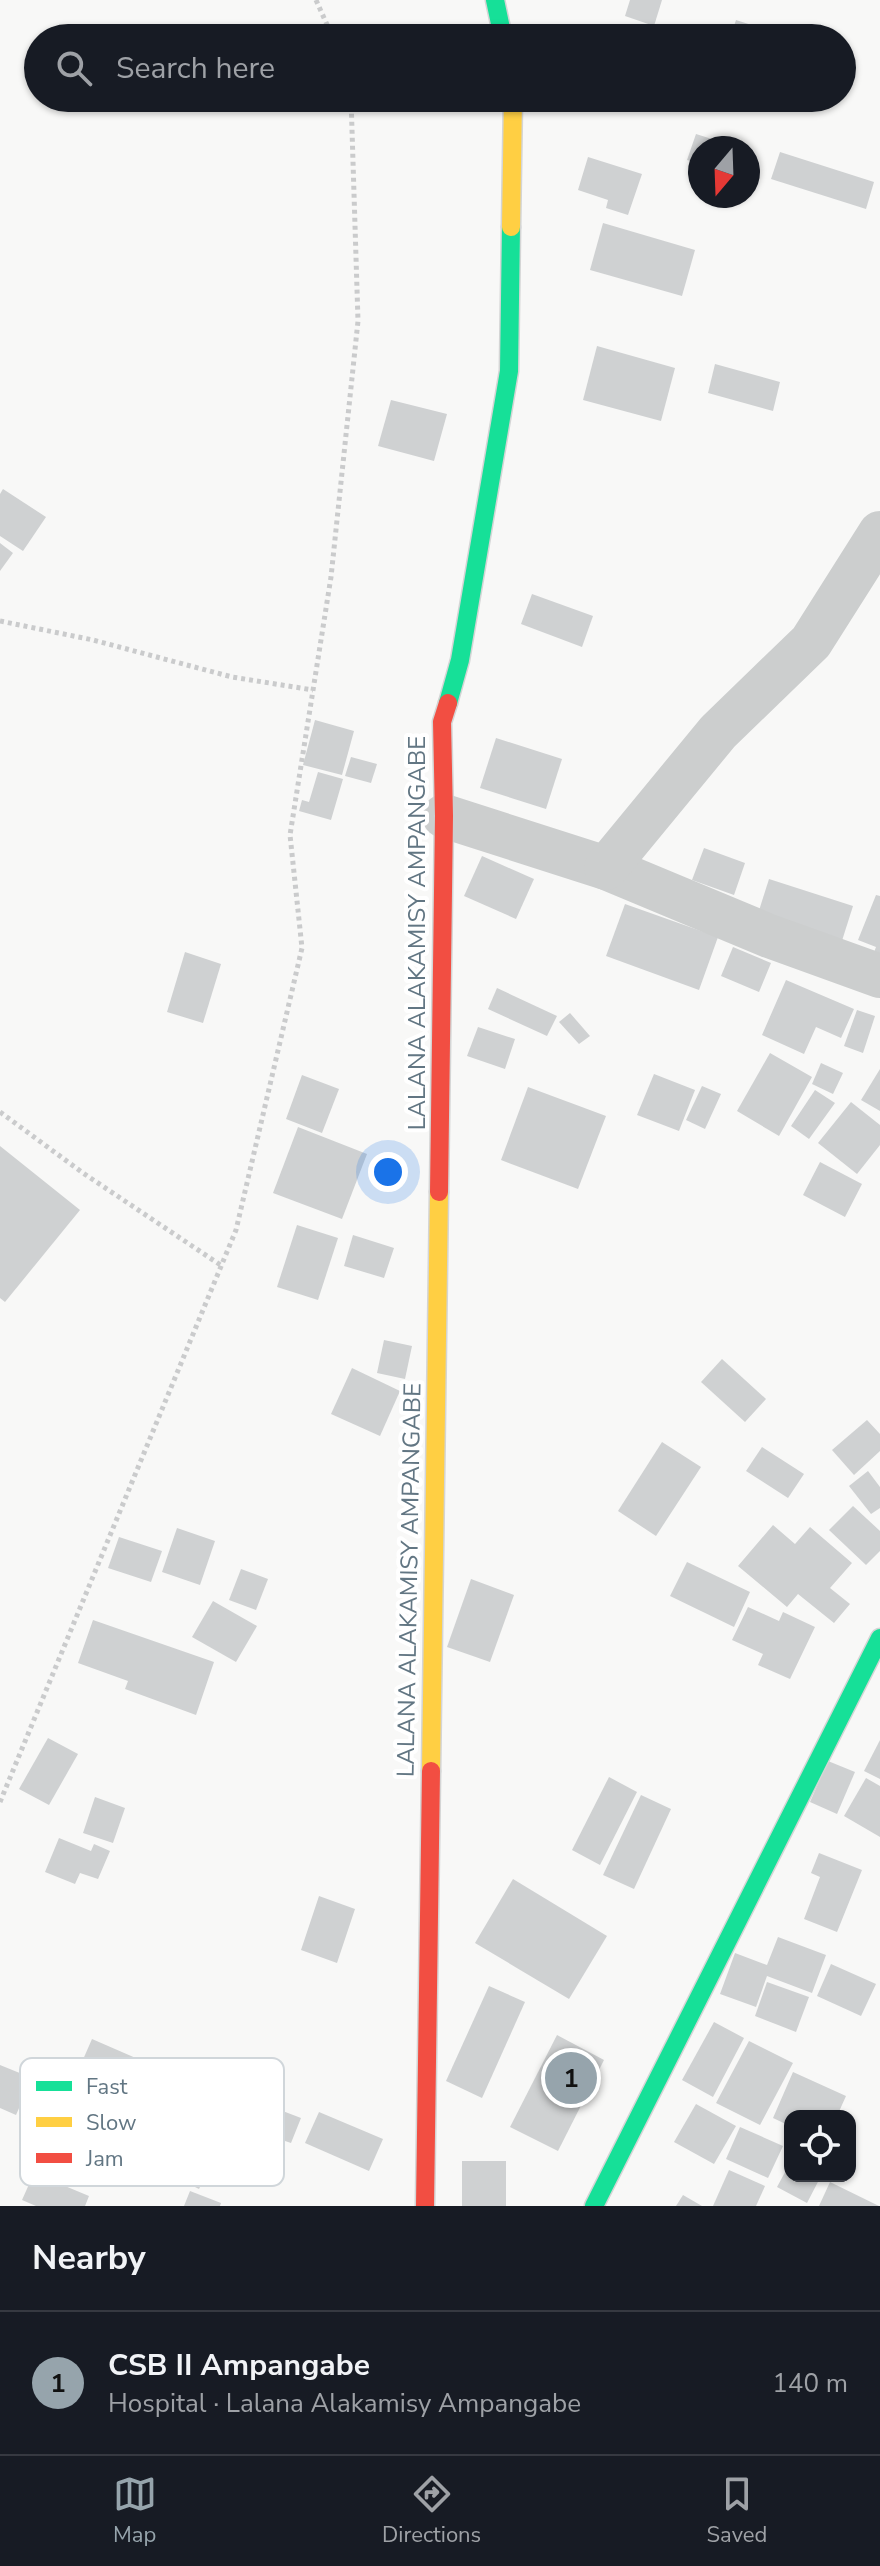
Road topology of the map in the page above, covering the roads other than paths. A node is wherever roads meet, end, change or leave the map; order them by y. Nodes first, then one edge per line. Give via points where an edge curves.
1 (495, 0) edge
2 (500, 24) edge
3 (513, 112) edge
4 (880, 533) edge
5 (444, 816) junction
6 (606, 868) junction
7 (880, 976) edge
8 (880, 1638) edge
9 (425, 2206) edge
10 (594, 2206) edge

1 - 2 street
3 - 5 street, LALANA ALAKAMISY AMPANGABE via 509,371 460,660 442,722
4 - 6 street via 811,642 718,732
5 - 6 street
5 - 9 street, LALANA ALAKAMISY AMPANGABE
6 - 7 street
8 - 10 street

